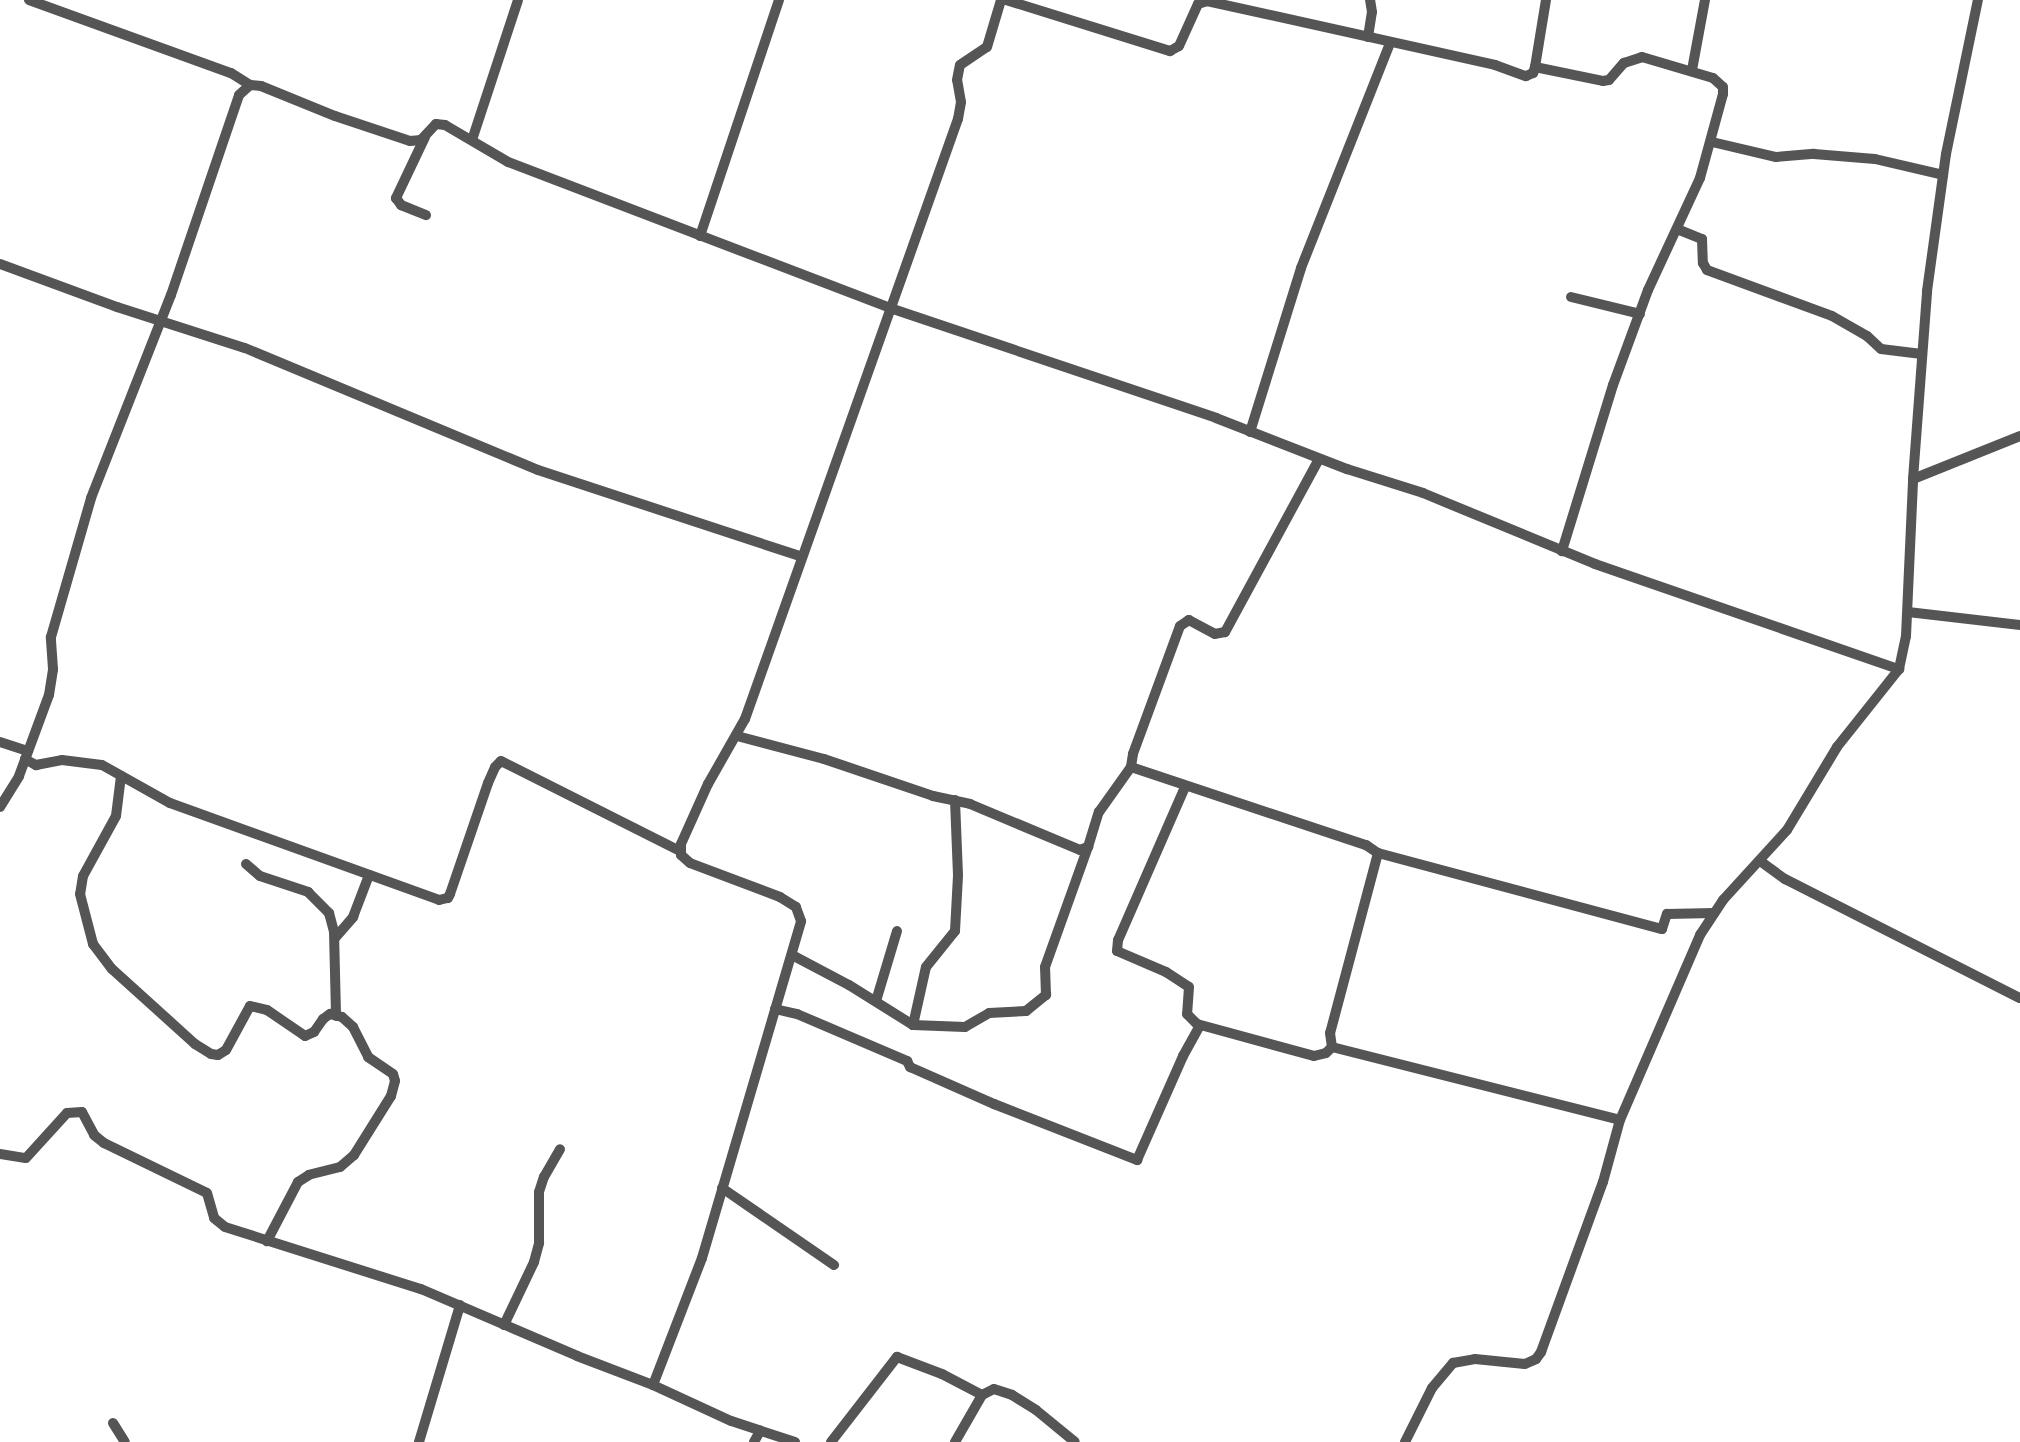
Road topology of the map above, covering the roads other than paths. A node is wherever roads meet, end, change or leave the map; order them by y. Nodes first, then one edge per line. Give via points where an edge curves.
1 (29, 0) edge
2 (518, 0) edge
3 (779, 0) edge
4 (1003, 0) edge
5 (1370, 0) edge
6 (1546, 0) edge
7 (1705, 0) edge
8 (1978, 0) edge
9 (1368, 37) junction
10 (1390, 43) junction
11 (1535, 66) junction
12 (1692, 70) junction
13 (250, 85) junction
14 (425, 138) junction
15 (472, 140) junction
16 (1712, 142) junction
17 (1943, 175) junction
18 (426, 215) dead end
19 (1677, 229) junction
20 (700, 236) junction
21 (0, 264) edge
22 (1571, 297) dead end
23 (890, 308) junction
24 (1640, 314) junction
25 (161, 320) junction
26 (1922, 354) junction
27 (1250, 432) junction
28 (2020, 436) edge
29 (1320, 459) junction
30 (1913, 479) junction
31 (1562, 551) junction
32 (802, 557) junction
33 (1908, 612) junction
34 (2020, 625) edge
35 (1899, 669) junction
36 (737, 737) junction
37 (0, 742) edge
38 (27, 755) junction
39 (1131, 767) junction
40 (121, 776) junction
41 (1185, 787) junction
42 (955, 800) junction
43 (0, 807) edge
44 (1088, 847) junction
45 (680, 850) junction
46 (1378, 853) junction
47 (1760, 861) junction
48 (246, 864) dead end
49 (369, 875) junction
50 (1714, 913) junction
51 (897, 931) dead end
52 (335, 938) junction
53 (792, 955) junction
54 (2020, 998) edge
55 (876, 1001) junction
56 (775, 1009) junction
57 (336, 1016) junction
58 (913, 1025) junction
59 (1200, 1025) junction
60 (1332, 1047) junction
61 (1620, 1120) junction
62 (560, 1149) dead end
63 (0, 1154) edge
64 (722, 1188) junction
65 (267, 1241) junction
66 (834, 1265) dead end
67 (460, 1305) junction
68 (504, 1325) junction
69 (653, 1385) junction
70 (982, 1395) junction
71 (113, 1423) dead end
72 (760, 1431) junction
73 (125, 1442) edge
74 (419, 1442) edge
75 (754, 1442) edge
76 (795, 1442) edge
77 (831, 1442) edge
78 (955, 1442) edge
79 (1075, 1442) edge
80 (1405, 1442) edge

1 - 13 street via 231,73
2 - 15 street
3 - 20 street
4 - 9 street via 1170,51 1179,46 1198,4 1207,1
4 - 23 street via 987,47 960,65 958,119
5 - 9 street
6 - 11 street
7 - 12 street
8 - 17 street
9 - 10 street
10 - 11 street via 1526,76 1533,74
10 - 27 street via 1297,280
11 - 12 street via 1602,81 1609,80 1629,60 1642,57
12 - 16 street via 1723,87
13 - 14 street via 403,139
13 - 25 street via 236,102
14 - 15 street via 440,124
14 - 18 street via 396,198 401,205
15 - 20 street via 509,162
16 - 17 street via 1776,157 1814,154 1875,159
16 - 19 street
17 - 26 street
19 - 24 street
19 - 26 street via 1702,239 1707,270 1832,316 1881,349
20 - 23 street
21 - 25 street
22 - 24 street
23 - 27 street
23 - 32 street
24 - 31 street via 1609,396
25 - 32 street via 245,348 519,463
25 - 38 street via 71,558 51,637 51,686
26 - 30 street
27 - 29 street
28 - 30 street
29 - 31 street via 1423,493
29 - 39 street via 1224,632 1215,635 1189,620 1180,626
30 - 33 street
31 - 35 street
32 - 36 street
33 - 34 street
33 - 35 street
35 - 47 street via 1837,747 1801,811
36 - 42 street
36 - 45 street via 708,784
37 - 38 street
38 - 40 street via 36,765 88,761
38 - 43 street
39 - 41 street
39 - 44 street via 1098,813
40 - 49 street via 170,803
40 - 57 street via 116,816 83,876 80,894 93,944 112,969 211,1054 223,1054 254,1005 305,1036 327,1016
41 - 46 street via 1366,845
41 - 59 street via 1116,947 1189,988 1187,1014
42 - 44 street via 1066,846
42 - 58 street via 955,931 926,967
44 - 58 street via 1045,967 1046,990 1041,1000 1026,1011 989,1013 965,1027
45 - 49 street via 502,761 488,782 448,898 439,900
45 - 53 street via 690,863 796,907 801,921
46 - 50 street via 1661,929 1667,914
46 - 60 street via 1330,1033
47 - 50 street
47 - 54 street via 1785,879
48 - 52 street via 260,876 317,898 329,913
49 - 52 street via 353,918
50 - 61 street via 1693,949
51 - 55 street
52 - 57 street
53 - 55 street
53 - 56 street
55 - 58 street
56 - 59 street via 797,1014 994,1104 1137,1160
56 - 64 street
57 - 65 street via 353,1027 368,1057 393,1074 394,1089 350,1160 298,1182
59 - 60 street via 1314,1056
60 - 61 street
61 - 80 street via 1603,1182 1541,1352 1525,1364 1475,1359 1452,1363 1432,1388
62 - 68 street via 539,1192 539,1243 534,1262
63 - 65 street via 26,1158 67,1113 82,1112 98,1139 203,1190 218,1222
64 - 66 street
64 - 69 street via 692,1288
65 - 67 street
67 - 68 street
67 - 74 street
68 - 69 street
69 - 72 street
70 - 77 street via 897,1357
70 - 78 street
70 - 79 street via 994,1389 1012,1395
71 - 73 street
72 - 75 street
72 - 76 street

